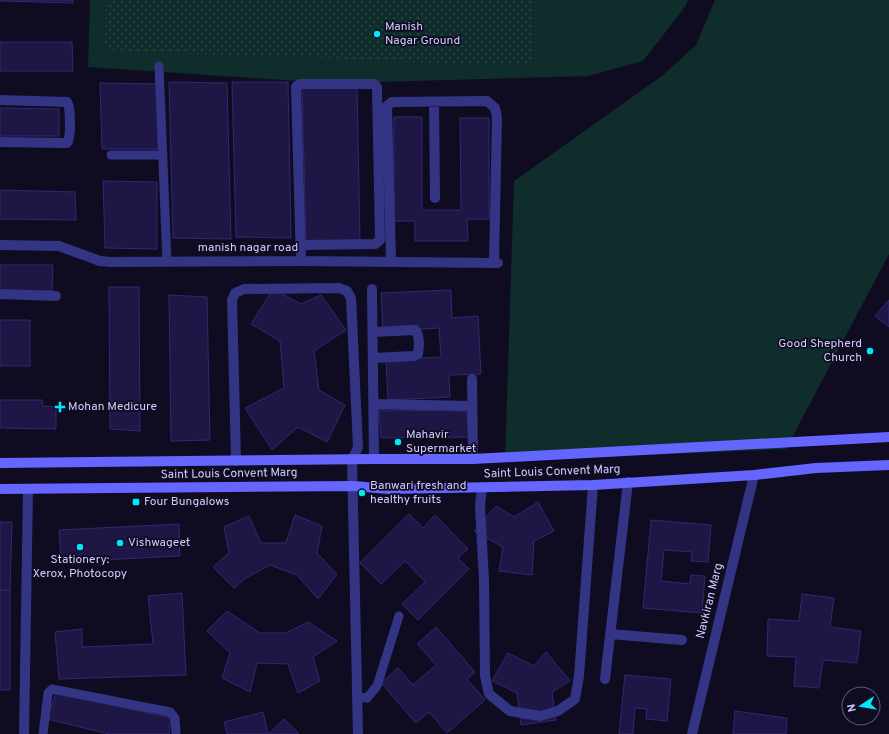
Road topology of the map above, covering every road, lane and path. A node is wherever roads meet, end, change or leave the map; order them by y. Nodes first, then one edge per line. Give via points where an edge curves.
1 (159, 66) dead end
2 (0, 100) edge
3 (434, 102) junction
4 (0, 142) edge
5 (111, 155) dead end
6 (162, 155) junction
7 (435, 198) dead end
8 (0, 245) edge
9 (300, 245) junction
10 (301, 260) junction
11 (390, 261) junction
12 (166, 262) junction
13 (372, 289) dead end
14 (0, 294) edge
15 (56, 296) dead end
16 (373, 332) junction
17 (373, 358) junction
18 (472, 379) dead end
19 (374, 404) junction
20 (471, 406) junction
21 (889, 437) edge
22 (374, 459) junction
23 (473, 459) junction
24 (352, 460) junction
25 (236, 461) junction
26 (0, 463) edge
27 (889, 465) edge
28 (754, 475) junction
29 (628, 482) junction
30 (593, 485) junction
31 (353, 486) junction
32 (482, 487) junction
33 (0, 489) edge
34 (28, 489) junction
35 (398, 616) dead end
36 (610, 634) junction
37 (682, 640) dead end
38 (605, 679) dead end
39 (357, 697) junction
40 (24, 734) edge
41 (43, 734) edge
42 (176, 734) edge
43 (358, 734) edge
44 (692, 734) edge

1 - 6 lane
2 - 4 street via 67,102 70,138 64,143
3 - 7 street
3 - 11 street via 392,102 386,108
3 - 11 street, manish nagar road via 487,101 497,112 496,262
5 - 6 lane
6 - 12 lane
8 - 12 street, manish nagar road via 59,246 100,261
9 - 9 street via 297,86 374,84 380,240 374,244
9 - 10 street
10 - 11 street, manish nagar road
10 - 12 street, manish nagar road
13 - 16 street
14 - 15 street
16 - 17 street
16 - 17 street via 416,330 419,351 414,356
17 - 19 street
18 - 20 street
19 - 20 street
19 - 22 street
20 - 23 street
21 - 23 main road, Saint Louis Convent Marg
22 - 23 main road, Saint Louis Convent Marg
22 - 24 main road, Saint Louis Convent Marg
24 - 25 main road, Saint Louis Convent Marg
24 - 25 street via 358,447 350,294 339,288 260,288 239,290 235,292 232,300
24 - 31 street
25 - 26 main road, Saint Louis Convent Marg
27 - 28 main road, Saint Louis Convent Marg via 816,468
28 - 29 main road, Saint Louis Convent Marg
28 - 44 street, Navkiran Marg
29 - 30 main road, Saint Louis Convent Marg
29 - 36 street
30 - 32 main road, Saint Louis Convent Marg
30 - 32 street via 579,676 575,699 558,710 540,716 510,710 489,694 485,676 480,506
31 - 32 main road, Saint Louis Convent Marg via 389,489
31 - 34 main road, Saint Louis Convent Marg
31 - 39 street
33 - 34 main road, Saint Louis Convent Marg
34 - 40 street
35 - 39 lane via 378,686 367,698
36 - 37 street
36 - 38 street
39 - 43 street
41 - 42 lane via 48,693 52,689 170,712 175,718

